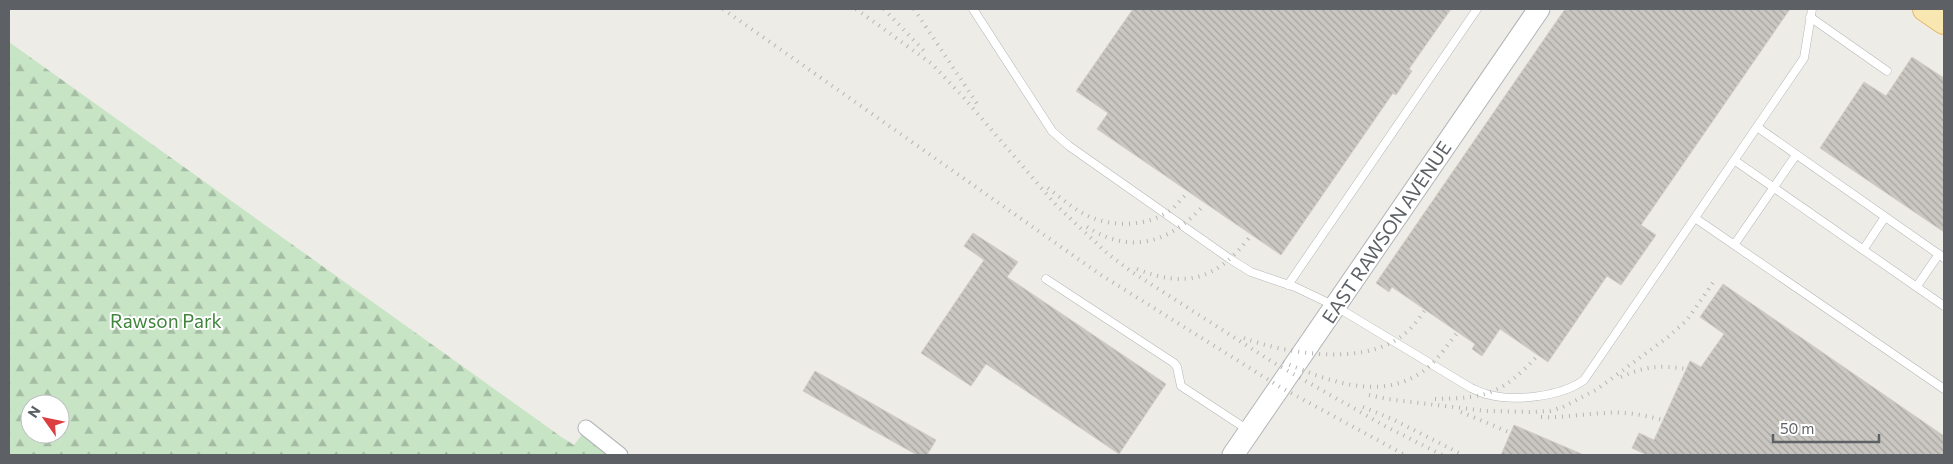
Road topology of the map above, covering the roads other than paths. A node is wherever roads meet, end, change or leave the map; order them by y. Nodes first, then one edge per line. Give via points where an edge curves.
1 (973, 9) edge
2 (1477, 9) edge
3 (1533, 13) edge
4 (1811, 13) edge
5 (1887, 71) dead end
6 (1757, 128) junction
7 (1796, 155) junction
8 (1734, 160) junction
9 (1774, 187) junction
10 (1885, 217) junction
11 (1695, 218) junction
12 (1734, 245) junction
13 (1863, 250) junction
14 (1942, 256) edge
15 (1046, 279) dead end
16 (1288, 285) junction
17 (1916, 286) junction
18 (1335, 306) junction
19 (1944, 306) edge
20 (1944, 389) edge
21 (586, 428) dead end
22 (1249, 431) junction
23 (620, 455) edge
24 (1233, 455) edge

1 - 16 lane via 1052,131 1061,139 1230,259 1251,272
2 - 16 lane
3 - 18 main road, EAST RAWSON AVENUE
4 - 5 lane
4 - 6 lane via 1804,58
6 - 7 lane
6 - 8 lane
7 - 9 lane
7 - 10 lane
8 - 9 lane
8 - 11 lane
9 - 12 lane
9 - 13 lane
10 - 13 lane
10 - 14 lane
11 - 12 lane
11 - 18 lane via 1584,380 1563,392 1507,398 1486,394
12 - 20 lane
13 - 17 lane
14 - 17 lane
15 - 22 lane via 1174,363 1181,386
16 - 18 lane
17 - 19 lane
18 - 22 main road, EAST RAWSON AVENUE
21 - 23 street
22 - 24 main road, EAST RAWSON AVENUE

